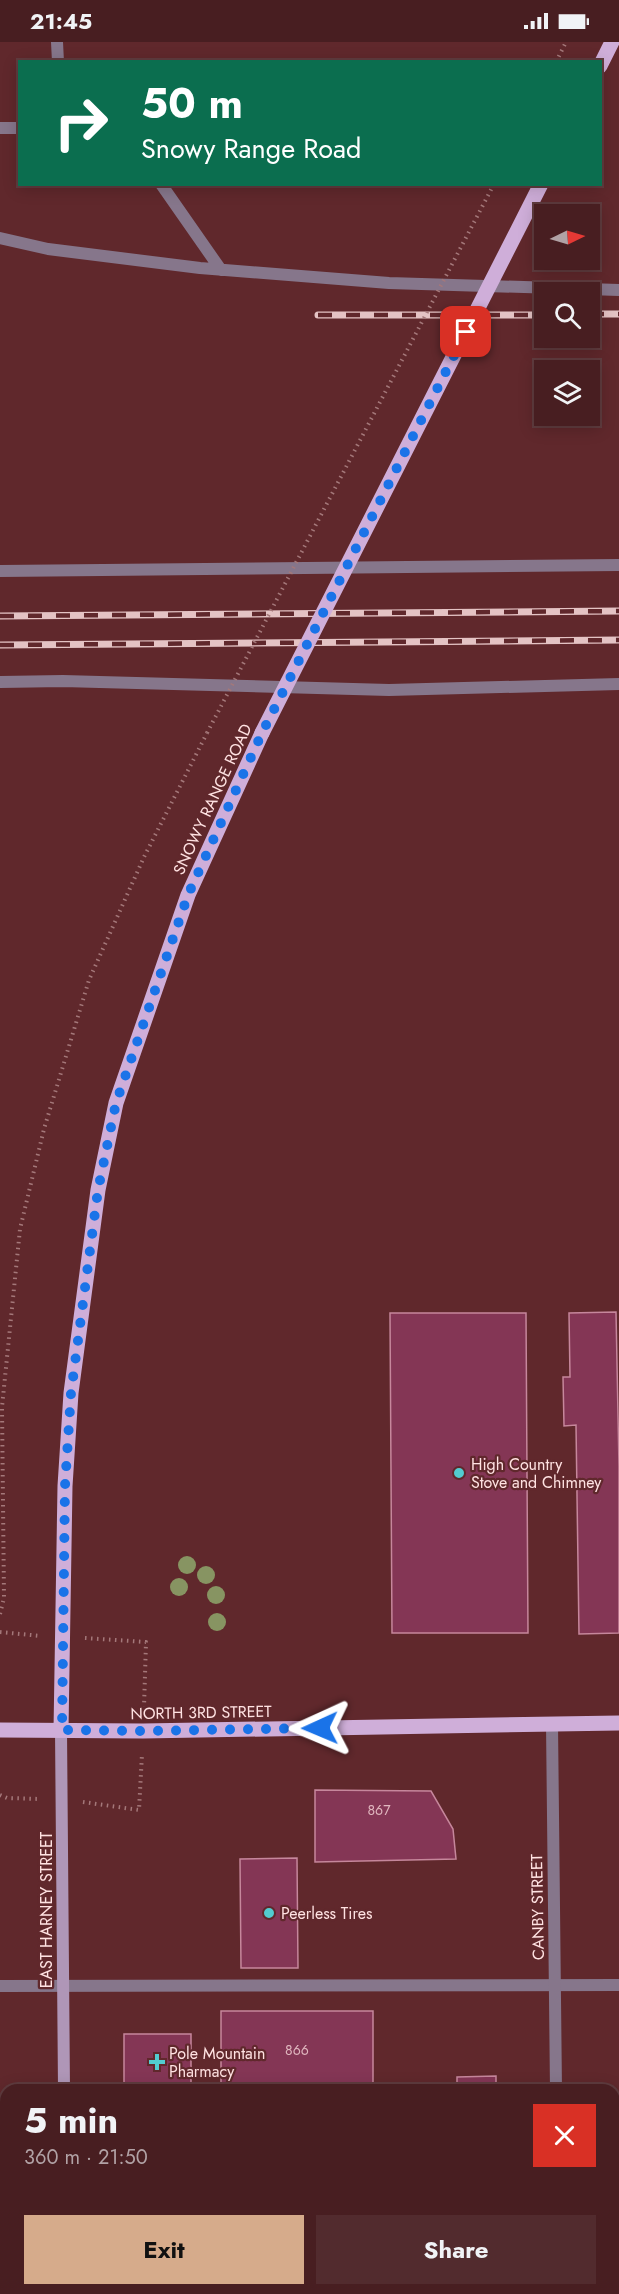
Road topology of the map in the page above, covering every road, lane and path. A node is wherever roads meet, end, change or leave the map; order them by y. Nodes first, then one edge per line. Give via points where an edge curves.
1 (57, 42) edge
2 (566, 42) edge
3 (612, 42) edge
4 (58, 60) edge
5 (557, 60) edge
6 (602, 62) edge
7 (0, 128) edge
8 (18, 128) edge
9 (162, 186) edge
10 (493, 186) edge
11 (541, 186) edge
12 (0, 238) edge
13 (221, 270) junction
14 (619, 290) edge
15 (619, 565) edge
16 (0, 571) edge
17 (0, 682) edge
18 (619, 684) edge
19 (0, 1614) edge
20 (619, 1723) edge
21 (552, 1724) junction
22 (0, 1730) edge
23 (62, 1730) junction
24 (555, 1985) junction
25 (619, 1985) edge
26 (0, 1986) edge
27 (62, 1986) junction
28 (64, 2084) edge
29 (556, 2084) edge

1 - 4 street
2 - 5 path
3 - 6 main road
7 - 8 street
9 - 13 street
10 - 19 path, bridge via 207,732 144,857 89,980 44,1129 23,1218 2,1407 4,1598
11 - 23 main road, SNOWY RANGE ROAD, bridge via 262,733 188,895 116,1103 98,1190 71,1393 65,1486
12 - 13 street via 48,249
13 - 14 street via 389,283
15 - 16 street
17 - 18 street via 389,690
20 - 21 main road, NORTH 3RD STREET
21 - 23 main road, NORTH 3RD STREET
21 - 24 street, CANBY STREET
22 - 23 main road, NORTH 3RD STREET
23 - 27 main road, EAST HARNEY STREET
24 - 25 street
24 - 27 street
24 - 29 street, CANBY STREET
26 - 27 street
27 - 28 main road, EAST HARNEY STREET

